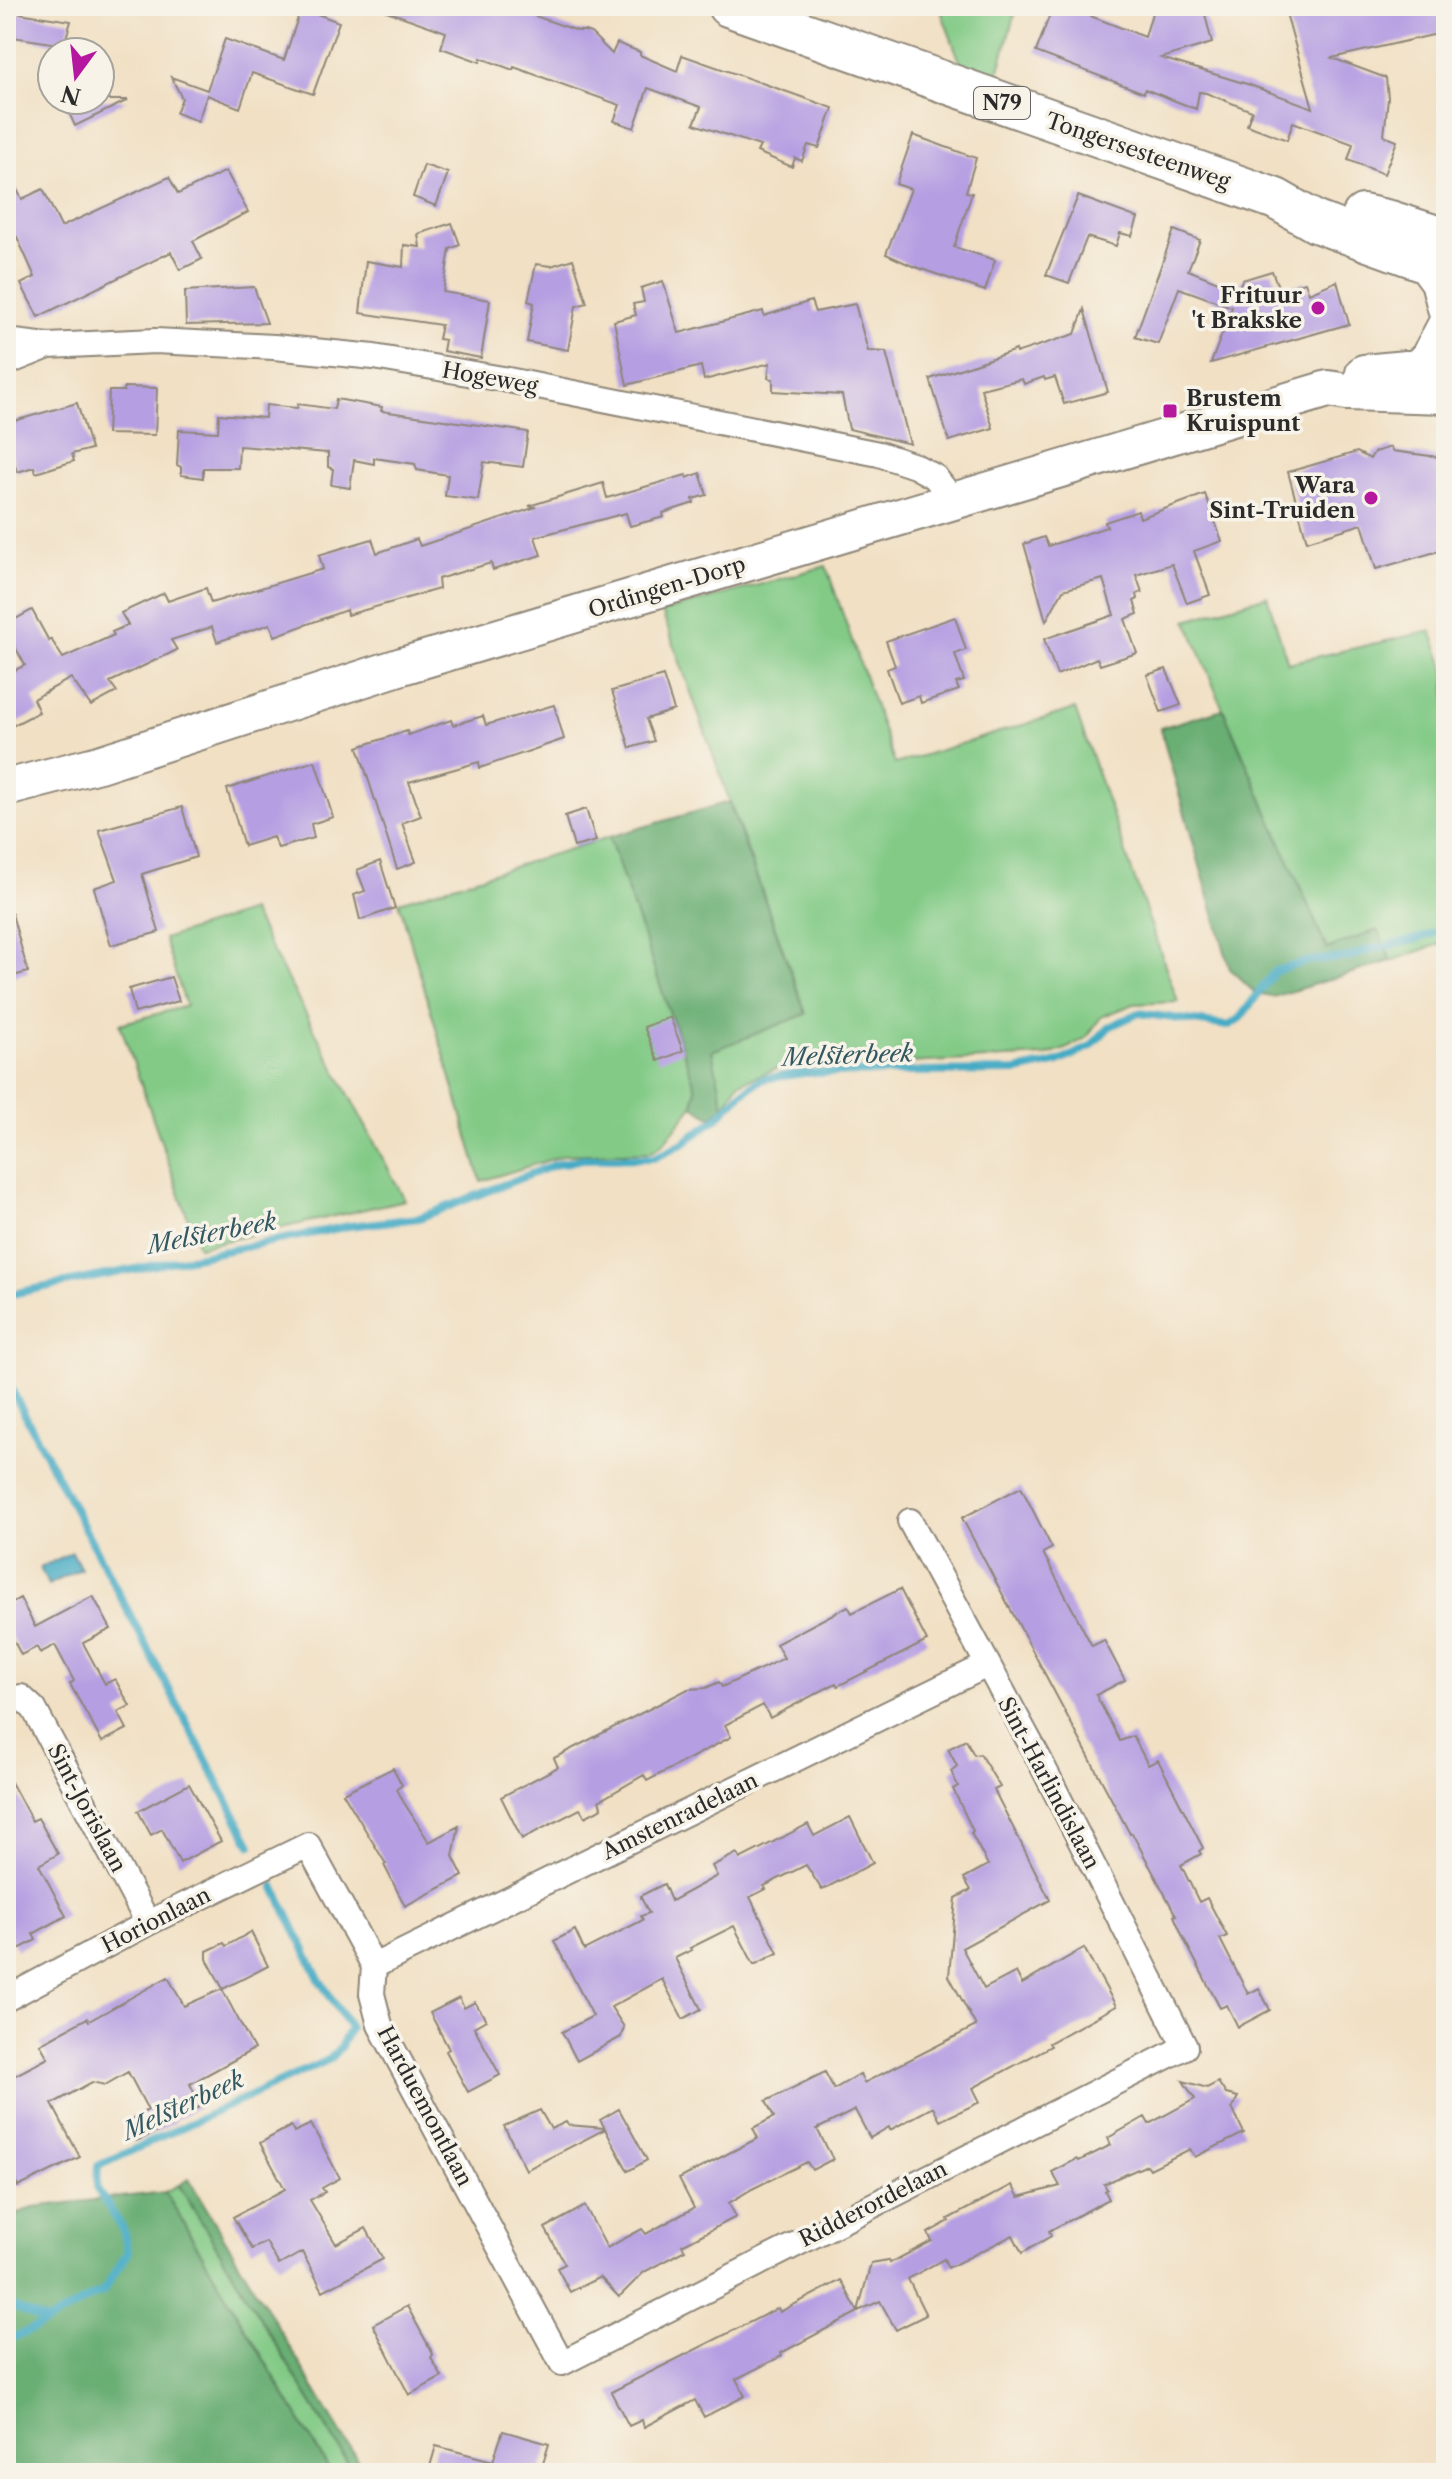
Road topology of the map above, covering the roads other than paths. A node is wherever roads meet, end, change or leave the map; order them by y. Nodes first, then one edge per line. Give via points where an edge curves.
1 (728, 6) edge
2 (1439, 257) edge
3 (1446, 308) edge
4 (1446, 325) edge
5 (6, 341) edge
6 (48, 346) junction
7 (6, 363) edge
8 (1431, 368) edge
9 (1328, 389) junction
10 (1446, 395) edge
11 (953, 500) junction
12 (6, 788) edge
13 (910, 1521) dead end
14 (987, 1665) junction
15 (14, 1698) edge
16 (308, 1845) joint
17 (148, 1923) junction
18 (374, 1966) junction
19 (6, 1999) edge
20 (1185, 2047) joint
21 (562, 2363) joint

1 - 2 main road, Tongersesteenweg / N79 via 1276,199 1316,222
2 - 3 main road
4 - 8 main road via 1428,359
5 - 6 street, Hogeweg
6 - 7 street
6 - 11 street, Hogeweg via 155,341 374,357 879,454 935,477
8 - 9 main road, Ordingen-Dorp via 1373,371 1338,380
9 - 10 main road, Ordingen-Dorp
9 - 11 main road, Ordingen-Dorp
11 - 12 main road, Ordingen-Dorp via 402,666 99,764
13 - 14 street, Sint-Harlindislaan
14 - 18 street, Amstenradelaan
14 - 20 street, Sint-Harlindislaan
15 - 17 street, Sint-Jorislaan via 34,1709
16 - 17 street, Horionlaan
16 - 18 street, Harduemontlaan
17 - 19 street, Horionlaan
18 - 21 street, Harduemontlaan via 372,1994 380,2025
20 - 21 street, Ridderordelaan

